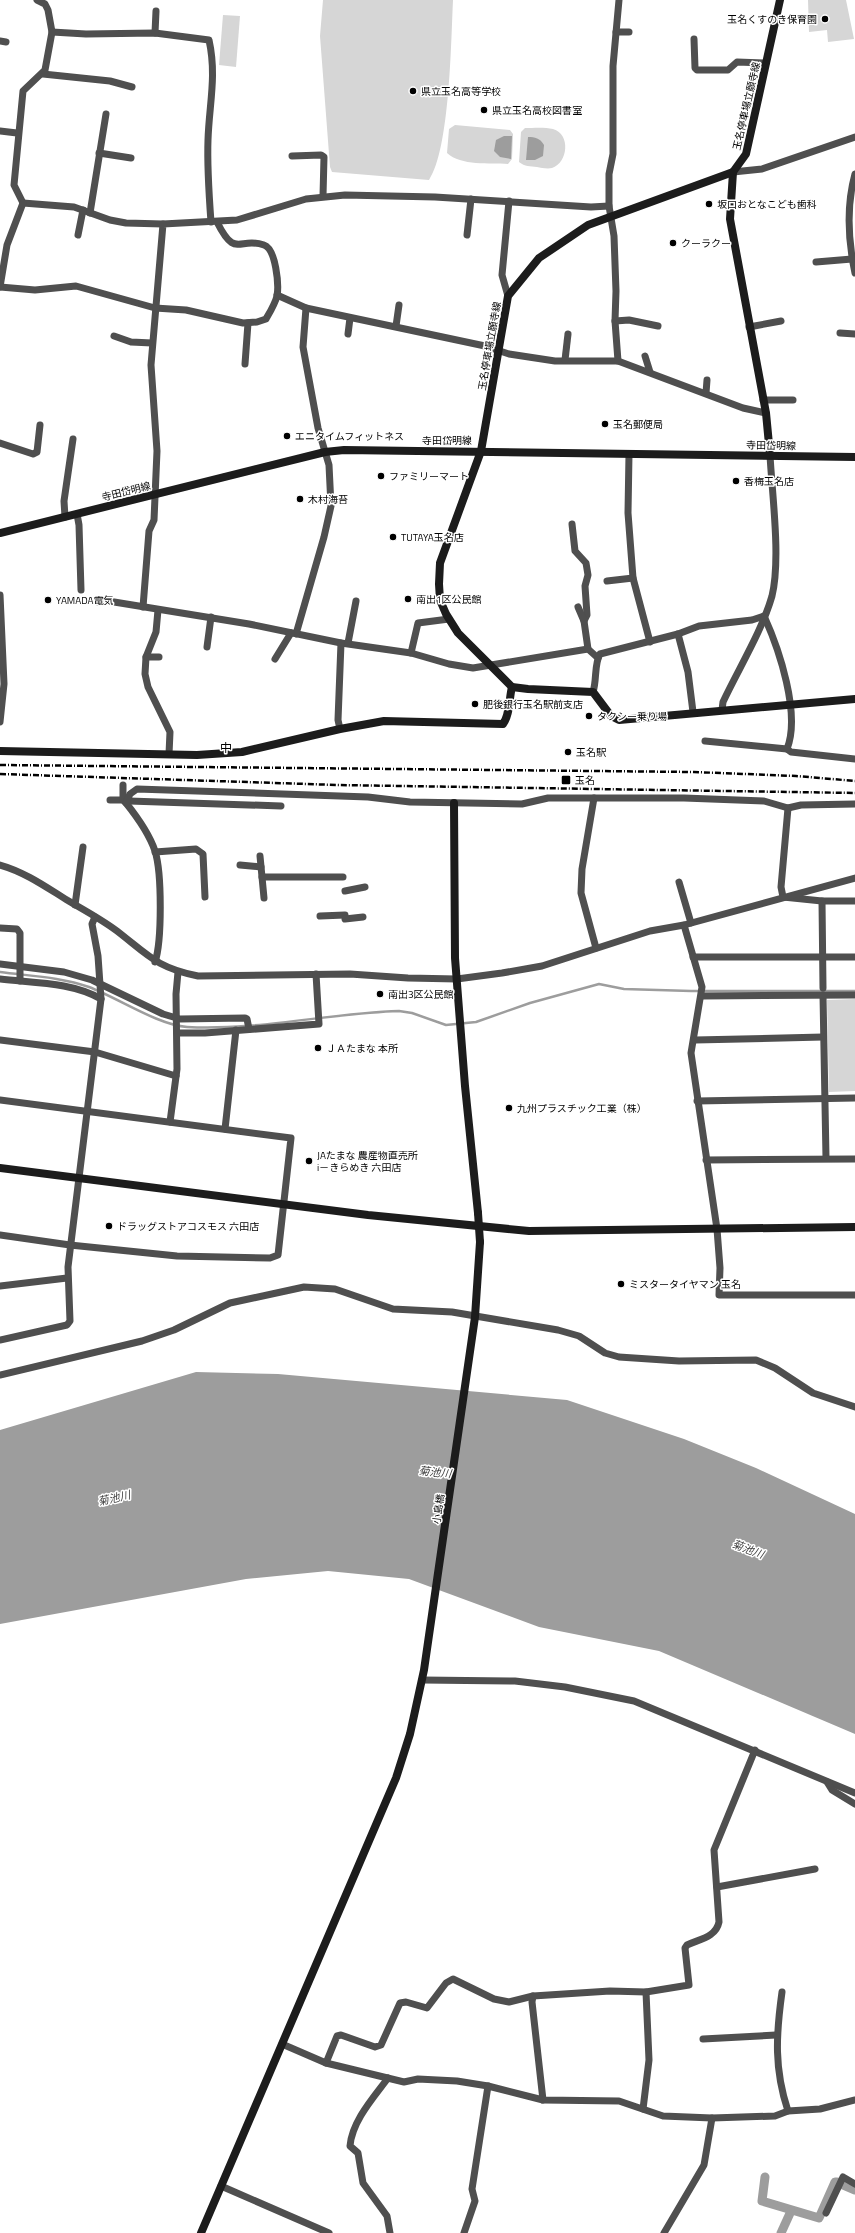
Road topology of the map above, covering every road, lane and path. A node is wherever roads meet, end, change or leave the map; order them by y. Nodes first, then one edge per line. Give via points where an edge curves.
1 (37, 0) edge
2 (619, 0) edge
3 (780, 0) edge
4 (156, 11) dead end
5 (52, 32) junction
6 (616, 32) junction
7 (629, 32) dead end
8 (155, 33) junction
9 (694, 39) dead end
10 (766, 63) junction
11 (43, 74) junction
12 (132, 87) dead end
13 (106, 114) dead end
14 (0, 131) edge
15 (17, 133) junction
16 (855, 137) edge
17 (99, 153) junction
18 (292, 156) dead end
19 (131, 158) dead end
20 (733, 172) junction
21 (855, 174) edge
22 (323, 196) junction
23 (471, 199) junction
24 (509, 201) junction
25 (23, 202) junction
26 (609, 206) junction
27 (86, 211) junction
28 (611, 218) junction
29 (214, 222) junction
30 (163, 224) junction
31 (78, 235) dead end
32 (467, 235) dead end
33 (852, 259) junction
34 (816, 262) dead end
35 (855, 273) edge
36 (0, 287) edge
37 (277, 295) junction
38 (508, 296) junction
39 (399, 305) dead end
40 (155, 308) junction
41 (306, 308) junction
42 (350, 318) junction
43 (615, 321) junction
44 (780, 321) dead end
45 (248, 323) junction
46 (396, 326) junction
47 (658, 326) dead end
48 (749, 327) junction
49 (840, 333) dead end
50 (348, 334) dead end
51 (568, 334) dead end
52 (855, 334) edge
53 (114, 336) dead end
54 (152, 343) junction
55 (497, 350) junction
56 (645, 356) dead end
57 (565, 360) junction
58 (618, 361) junction
59 (245, 364) dead end
60 (650, 372) junction
61 (708, 380) dead end
62 (706, 393) junction
63 (763, 400) junction
64 (793, 400) dead end
65 (766, 413) junction
66 (40, 425) dead end
67 (73, 439) dead end
68 (0, 443) edge
69 (481, 450) junction
70 (325, 452) junction
71 (629, 454) junction
72 (770, 455) junction
73 (855, 457) edge
74 (154, 494) junction
75 (77, 514) junction
76 (65, 517) junction
77 (572, 524) dead end
78 (0, 533) edge
79 (633, 578) junction
80 (607, 582) dead end
81 (81, 590) dead end
82 (0, 595) edge
83 (356, 601) dead end
84 (98, 602) dead end
85 (143, 607) junction
86 (578, 607) dead end
87 (158, 610) junction
88 (764, 616) junction
89 (211, 618) junction
90 (449, 619) junction
91 (584, 621) junction
92 (294, 634) junction
93 (678, 634) junction
94 (650, 642) junction
95 (344, 643) junction
96 (207, 647) dead end
97 (588, 649) junction
98 (411, 653) junction
99 (146, 657) junction
100 (158, 657) dead end
101 (598, 658) junction
102 (275, 659) dead end
103 (492, 665) junction
104 (512, 687) junction
105 (593, 692) junction
106 (855, 699) edge
107 (790, 704) junction
108 (722, 710) junction
109 (693, 712) junction
110 (0, 722) edge
111 (340, 729) junction
112 (705, 741) dead end
113 (787, 749) junction
114 (0, 751) edge
115 (169, 754) junction
116 (855, 759) edge
117 (123, 785) dead end
118 (594, 798) junction
119 (110, 800) dead end
120 (126, 801) junction
121 (454, 803) junction
122 (855, 804) edge
123 (281, 806) dead end
124 (788, 808) junction
125 (83, 847) dead end
126 (155, 852) junction
127 (260, 856) dead end
128 (0, 865) edge
129 (240, 865) dead end
130 (261, 867) junction
131 (262, 877) junction
132 (344, 877) dead end
133 (855, 878) edge
134 (679, 882) dead end
135 (365, 887) dead end
136 (345, 890) dead end
137 (783, 896) junction
138 (205, 897) dead end
139 (264, 898) dead end
140 (822, 901) junction
141 (855, 901) edge
142 (75, 905) junction
143 (320, 916) dead end
144 (95, 917) junction
145 (363, 917) dead end
146 (687, 924) junction
147 (0, 928) edge
148 (596, 948) junction
149 (822, 957) junction
150 (855, 957) edge
151 (693, 958) junction
152 (155, 962) junction
153 (0, 964) edge
154 (178, 972) junction
155 (20, 974) junction
156 (316, 974) junction
157 (0, 979) edge
158 (457, 979) junction
159 (101, 991) junction
160 (702, 992) junction
161 (823, 992) junction
162 (855, 995) edge
163 (176, 1025) junction
164 (248, 1025) junction
165 (236, 1030) junction
166 (823, 1037) junction
167 (0, 1040) edge
168 (695, 1040) junction
169 (95, 1052) junction
170 (176, 1076) junction
171 (824, 1098) junction
172 (855, 1098) edge
173 (0, 1100) edge
174 (698, 1101) junction
175 (89, 1111) junction
176 (170, 1122) junction
177 (225, 1129) junction
178 (826, 1158) junction
179 (855, 1159) edge
180 (706, 1160) junction
181 (0, 1168) edge
182 (80, 1178) junction
183 (284, 1202) junction
184 (855, 1227) edge
185 (717, 1230) junction
186 (0, 1235) edge
187 (70, 1245) junction
188 (67, 1278) junction
189 (0, 1286) edge
190 (855, 1295) edge
191 (474, 1321) junction
192 (0, 1340) edge
193 (0, 1375) edge
194 (855, 1407) edge
195 (422, 1680) junction
196 (755, 1750) junction
197 (827, 1782) junction
198 (855, 1793) edge
199 (855, 1804) edge
200 (815, 1869) dead end
201 (717, 1887) junction
202 (646, 1992) junction
203 (782, 1992) dead end
204 (533, 1996) junction
205 (776, 2035) junction
206 (703, 2039) dead end
207 (282, 2044) junction
208 (326, 2063) junction
209 (388, 2078) junction
210 (488, 2086) junction
211 (542, 2100) junction
212 (855, 2100) edge
213 (643, 2109) junction
214 (788, 2111) junction
215 (712, 2118) junction
216 (855, 2184) edge
217 (221, 2186) junction
218 (826, 2213) dead end
219 (202, 2233) edge
220 (329, 2233) edge
221 (390, 2233) edge
222 (464, 2233) edge
223 (664, 2233) edge

1 - 5 street via 45,4 48,10
2 - 6 street
3 - 10 street, 玉名停車場立願寺線
4 - 8 street
5 - 8 street
5 - 11 street
6 - 7 street
6 - 26 street
8 - 29 street via 209,40 213,70 208,139
9 - 10 street via 697,70 728,70 737,62
10 - 20 street, 玉名停車場立願寺線 via 746,154
11 - 12 street via 110,81
11 - 15 street via 24,87
13 - 17 street
14 - 15 street
15 - 25 street via 14,184
16 - 20 street via 762,169
17 - 19 street
17 - 27 street
18 - 22 street via 321,154 324,157
20 - 28 street, 玉名停車場立願寺線
20 - 48 street via 730,219
21 - 33 street via 849,195 848,222
22 - 23 street via 386,195
22 - 29 street via 238,220
23 - 24 street
23 - 32 street
24 - 26 street
24 - 38 street via 502,275
25 - 27 street via 48,203
25 - 36 street via 7,245
26 - 28 street
27 - 30 street via 126,223
27 - 31 street
28 - 38 street, 玉名停車場立願寺線 via 588,225 539,258
28 - 43 street via 615,254
29 - 30 street
29 - 37 street via 229,242 236,245 264,245 271,249
30 - 40 street
33 - 34 street
33 - 35 street
36 - 40 street via 35,290 76,286
37 - 41 street
37 - 45 street via 266,319
38 - 55 street, 玉名停車場立願寺線
39 - 46 street
40 - 45 street via 186,310
40 - 54 street
41 - 42 street
41 - 70 street via 303,347
42 - 46 street
42 - 50 street
43 - 47 street via 629,320
43 - 58 street
44 - 48 street
45 - 59 street
46 - 55 street
48 - 63 street
49 - 52 street
51 - 57 street
53 - 54 street via 132,342
54 - 74 street via 151,365 157,451
55 - 57 street via 555,361
55 - 69 street, 玉名停車場立願寺線
56 - 60 street
57 - 58 street
58 - 60 street
60 - 62 street
61 - 62 street
62 - 65 street via 744,408
63 - 64 street
63 - 65 street
65 - 72 street
66 - 68 street via 37,452 33,454
67 - 76 street via 64,501
69 - 70 street, 寺田岱明線
69 - 71 street, 寺田岱明線
69 - 90 street, 玉名停車場立願寺線 via 440,563 440,600
70 - 74 street, 寺田岱明線
70 - 92 street via 329,465 331,506
71 - 72 street, 寺田岱明線
71 - 79 street via 628,513
72 - 73 street, 寺田岱明線
72 - 88 street via 775,567 772,595
74 - 75 street, 寺田岱明線
74 - 85 street via 154,520 148,536
75 - 76 street, 寺田岱明線
75 - 81 street
76 - 78 street, 寺田岱明線
77 - 91 street via 575,551 583,558 587,569 587,615
79 - 80 street
79 - 94 street
82 - 110 street via 4,684
83 - 95 street
84 - 85 street via 108,601
85 - 87 street
86 - 91 street
87 - 89 street
87 - 99 street via 156,632
88 - 93 street via 752,620 699,626
88 - 107 street via 786,673
88 - 108 street via 723,702
89 - 92 street
89 - 96 street
90 - 98 street via 418,623
90 - 103 street, 玉名停車場立願寺線 via 458,633
91 - 97 street
92 - 95 street
92 - 102 street
93 - 94 street
93 - 109 street via 688,672
94 - 101 street via 600,654
95 - 98 street
95 - 111 street via 338,720
97 - 101 street
97 - 103 street
98 - 103 street via 473,668
99 - 100 street
99 - 115 street via 145,674 148,687 170,732
101 - 105 street
103 - 104 street, 玉名停車場立願寺線
104 - 105 street
104 - 111 street via 503,724 384,721
105 - 109 street via 612,716 619,720
106 - 107 street
107 - 108 street
107 - 113 street
108 - 109 street
111 - 115 street via 242,752
112 - 113 street
113 - 116 street via 791,752
114 - 115 street
117 - 120 street
118 - 121 street via 548,798 522,804
118 - 124 street via 712,798 764,801
118 - 148 street via 582,869 581,893
119 - 120 street
120 - 121 street via 137,789 368,797 410,802
120 - 123 street
120 - 126 street via 147,833
121 - 158 street, 小島橋
122 - 124 street via 801,805
124 - 137 street via 781,887
125 - 142 street
126 - 138 street via 196,849 204,854
126 - 152 street via 160,900 159,946
127 - 130 street
128 - 142 street via 17,870
129 - 130 street
130 - 131 street
131 - 132 street
131 - 139 street
133 - 137 street
134 - 146 street
135 - 136 street
137 - 140 street
137 - 146 street
140 - 141 street
140 - 149 street
142 - 144 street
143 - 145 street
144 - 152 street via 116,930
144 - 159 street via 92,924
146 - 148 street via 650,931
146 - 151 street
147 - 155 street via 17,929 20,933
148 - 158 street via 542,966
149 - 150 street
149 - 151 street
149 - 161 street
151 - 160 street
152 - 154 street
153 - 155 street
154 - 156 street via 212,977
154 - 163 street
155 - 157 street
155 - 159 street via 79,990
155 - 159 street via 64,972
156 - 158 street
156 - 164 street via 319,1024
158 - 191 street, 小島橋, bridge via 480,1242
159 - 163 street
159 - 169 street
160 - 161 street
160 - 168 street
161 - 162 street
161 - 166 street
163 - 164 street via 197,1020 245,1018
163 - 165 street
163 - 170 street
164 - 165 street
165 - 177 street
166 - 168 street
166 - 171 street
167 - 169 street
168 - 174 street via 691,1053
169 - 170 street
169 - 175 street
170 - 176 street
171 - 172 street
171 - 174 street
171 - 178 street
173 - 175 street
174 - 180 street
175 - 176 street
175 - 182 street
176 - 177 street
177 - 183 street via 291,1138
178 - 179 street
178 - 180 street
180 - 185 street
181 - 182 street
182 - 183 street
182 - 187 street
183 - 185 street via 368,1215 529,1231
183 - 187 street via 278,1255 270,1258 177,1256
184 - 185 street
185 - 190 street via 720,1268 718,1295
186 - 187 street
187 - 188 street
188 - 189 street
188 - 192 street via 70,1321 67,1325
191 - 193 street via 452,1312 393,1309 335,1289 304,1287 230,1303 174,1330 142,1341
191 - 194 street via 579,1336 605,1353 619,1357 756,1360 775,1368 813,1393
191 - 195 street, 小島橋
195 - 196 street via 515,1682 604,1694 634,1701
195 - 207 street, 小島橋 via 410,1734 396,1778
196 - 197 street
196 - 201 street via 714,1850
197 - 198 street
197 - 199 street via 832,1790
200 - 201 street
201 - 202 street via 718,1928 714,1933 685,1948 689,1986
202 - 204 street via 610,1991
202 - 213 street via 649,2060
203 - 205 street
204 - 208 street via 509,2002 494,1999 453,1979 446,1983 427,2008 406,2002 400,2003 381,2045 374,2047 337,2036
204 - 211 street
205 - 206 street
205 - 214 street via 780,2089
207 - 208 street
207 - 217 street, 小島橋
208 - 209 street
209 - 210 street via 404,2082 418,2079
209 - 221 street via 363,2112 350,2146 358,2153 363,2184 387,2216
210 - 211 street
210 - 222 street via 472,2189 475,2201
211 - 213 street via 619,2101
212 - 214 street via 820,2109
213 - 215 street via 663,2116
214 - 215 street via 775,2116
215 - 223 street via 704,2165
216 - 218 street via 843,2177
217 - 219 street, 小島橋
217 - 220 street

